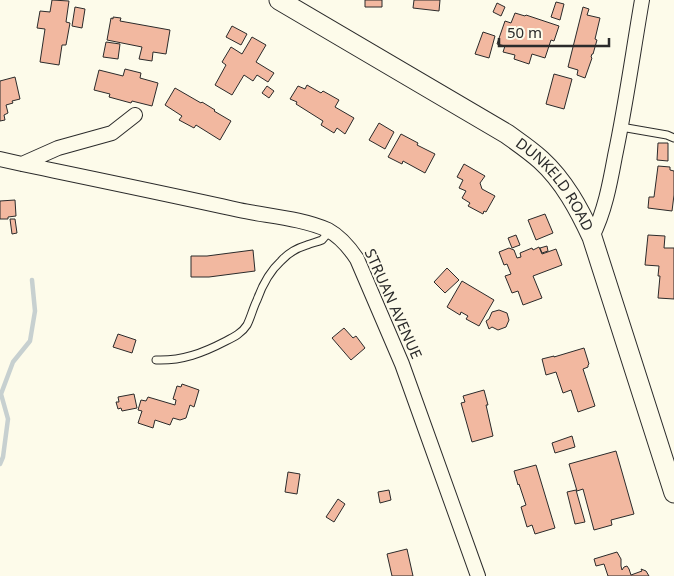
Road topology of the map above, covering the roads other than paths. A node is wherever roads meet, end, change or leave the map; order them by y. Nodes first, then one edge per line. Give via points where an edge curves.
1 (279, 0) edge
2 (642, 0) edge
3 (135, 115) dead end
4 (621, 127) junction
5 (674, 138) edge
6 (0, 159) edge
7 (22, 164) junction
8 (329, 231) junction
9 (592, 237) junction
10 (156, 360) dead end
11 (674, 493) edge
12 (478, 576) edge

1 - 9 main road, DUNKELD ROAD via 526,148 563,186
2 - 4 street
3 - 7 street via 112,133 58,148
4 - 5 lane
4 - 9 street via 606,198
6 - 7 street, STRUAN AVENUE
7 - 8 street, STRUAN AVENUE via 304,222
8 - 10 lane via 324,238 290,252 280,261 267,279 247,324 236,336 196,356
8 - 12 street, STRUAN AVENUE via 339,237 358,259 402,364
9 - 11 main road, DUNKELD ROAD

